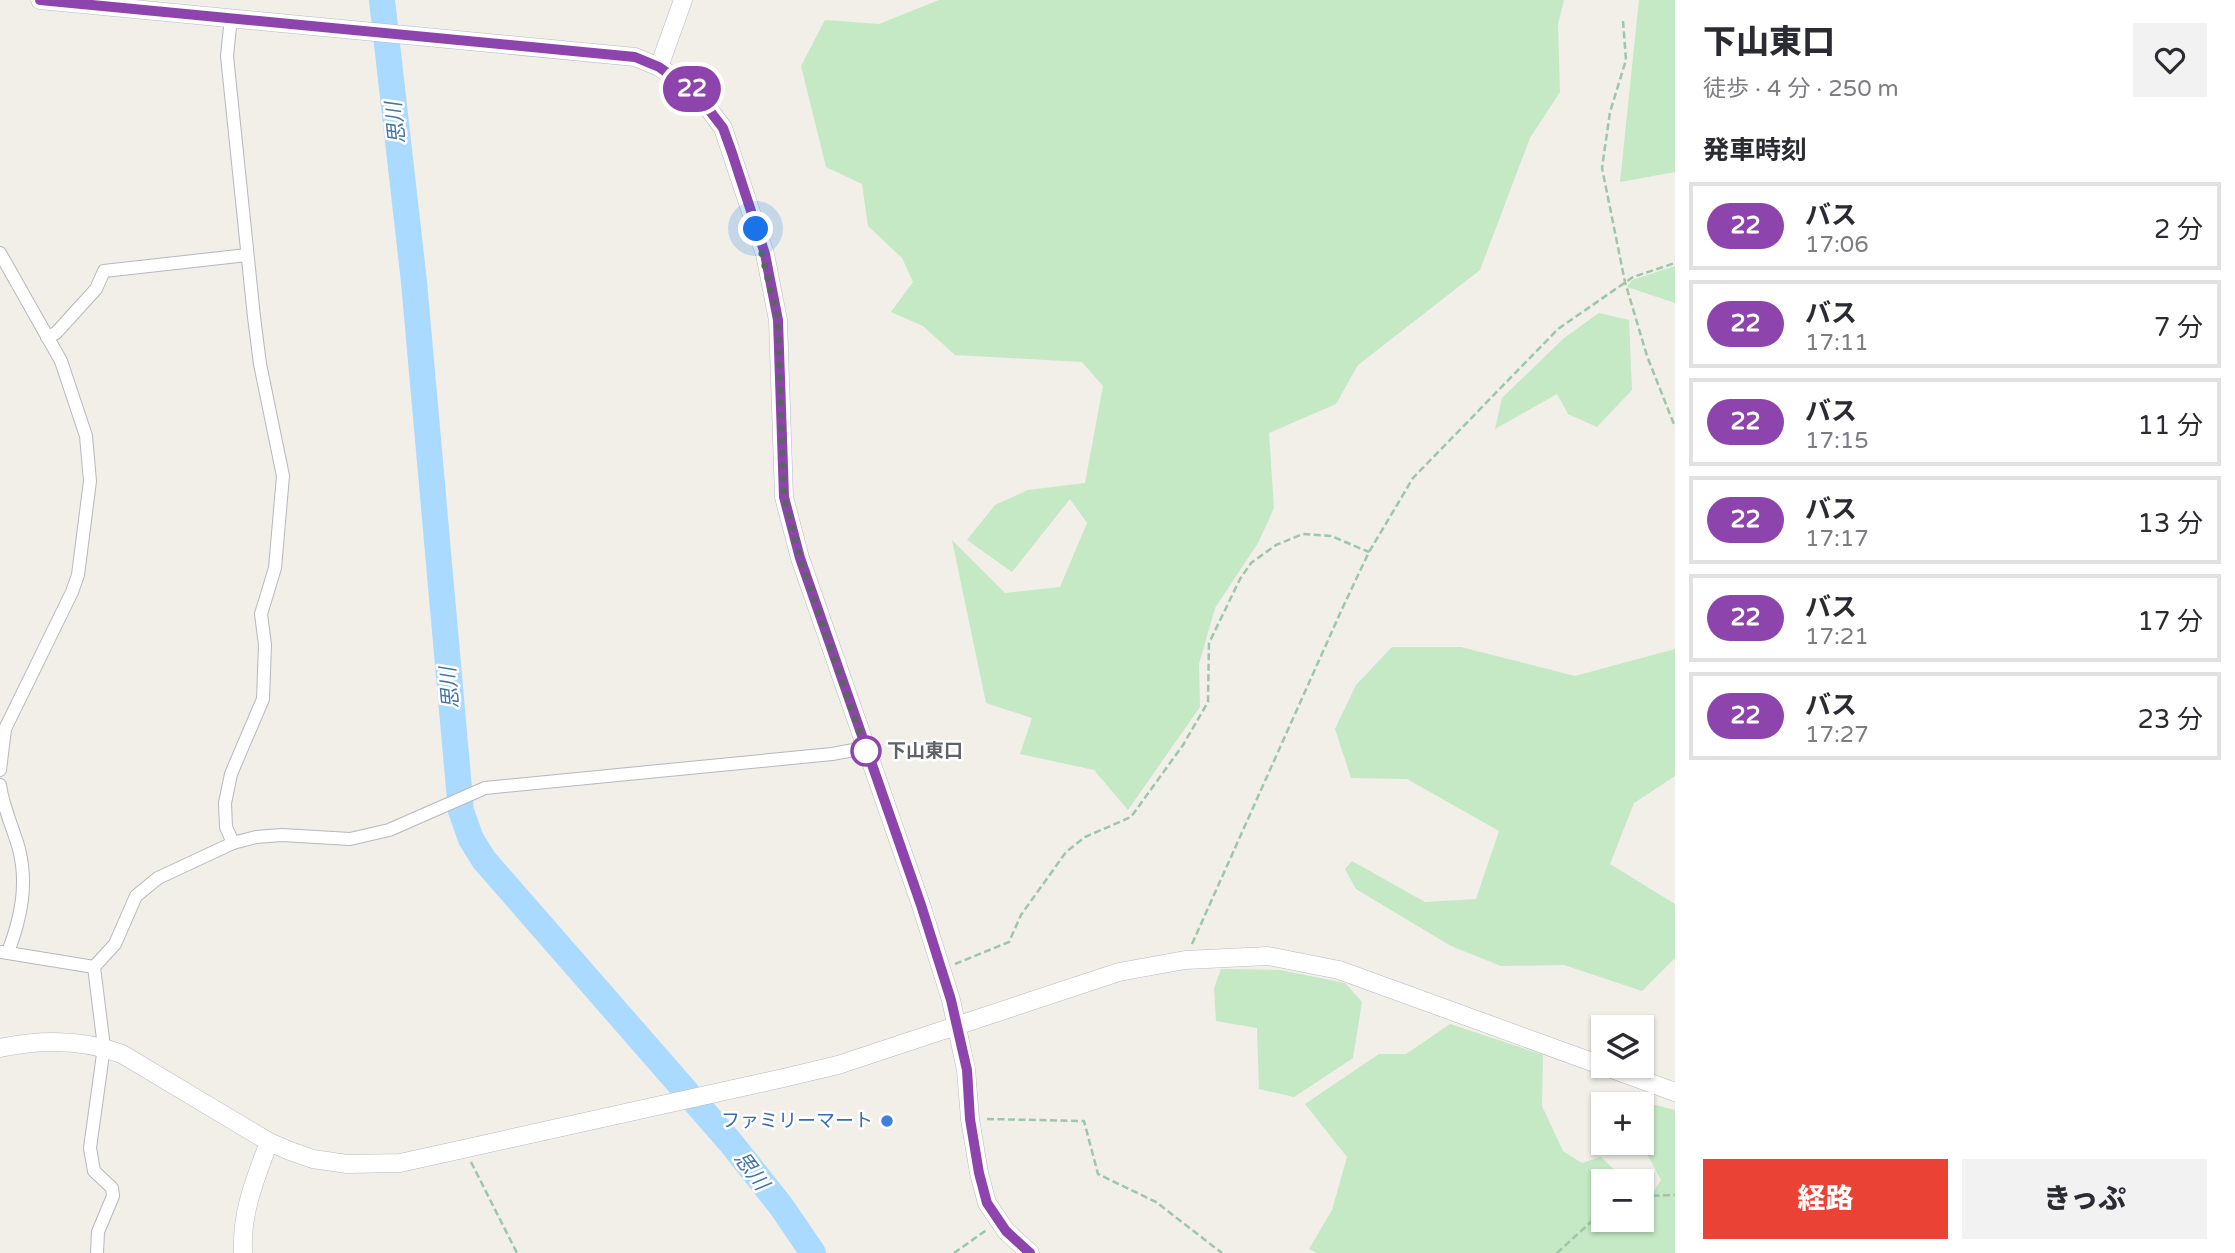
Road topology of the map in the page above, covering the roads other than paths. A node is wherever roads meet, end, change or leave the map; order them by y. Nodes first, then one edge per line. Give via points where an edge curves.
1 (40, 0) edge
2 (683, 0) edge
3 (232, 18) junction
4 (659, 67) junction
5 (0, 253) edge
6 (247, 255) junction
7 (47, 337) junction
8 (865, 748) junction
9 (0, 770) edge
10 (0, 785) edge
11 (233, 844) junction
12 (4, 952) edge
13 (94, 968) junction
14 (957, 1026) junction
15 (104, 1047) junction
16 (0, 1048) edge
17 (1591, 1062) edge
18 (1636, 1078) edge
19 (1675, 1092) edge
20 (269, 1142) junction
21 (97, 1253) edge
22 (243, 1253) edge
23 (1030, 1253) edge

1 - 3 street
2 - 4 street
3 - 4 street via 623,56
3 - 6 street via 227,56
4 - 8 street via 696,93 723,128 765,254 778,320 784,497 800,558
5 - 7 street
6 - 7 street via 104,271 96,289
6 - 11 street via 260,364 283,476 275,568 261,614 263,699 231,774 225,803 226,827
7 - 9 street via 61,361 86,436 90,481 78,575 5,729
8 - 11 street via 474,791 389,830 350,839 282,835
8 - 14 street via 921,905
10 - 12 street via 24,876 20,920
11 - 13 street via 158,878 136,896 115,944
12 - 13 street
13 - 15 street
14 - 17 street via 1119,972 1185,960 1268,956 1339,970
14 - 20 street via 838,1065 400,1163 347,1164
14 - 23 street via 987,1203 1006,1231
15 - 16 street via 61,1041
15 - 20 street
15 - 21 street via 90,1148 94,1171 112,1188 113,1196 98,1232
18 - 19 street
20 - 22 street via 251,1188 242,1228

